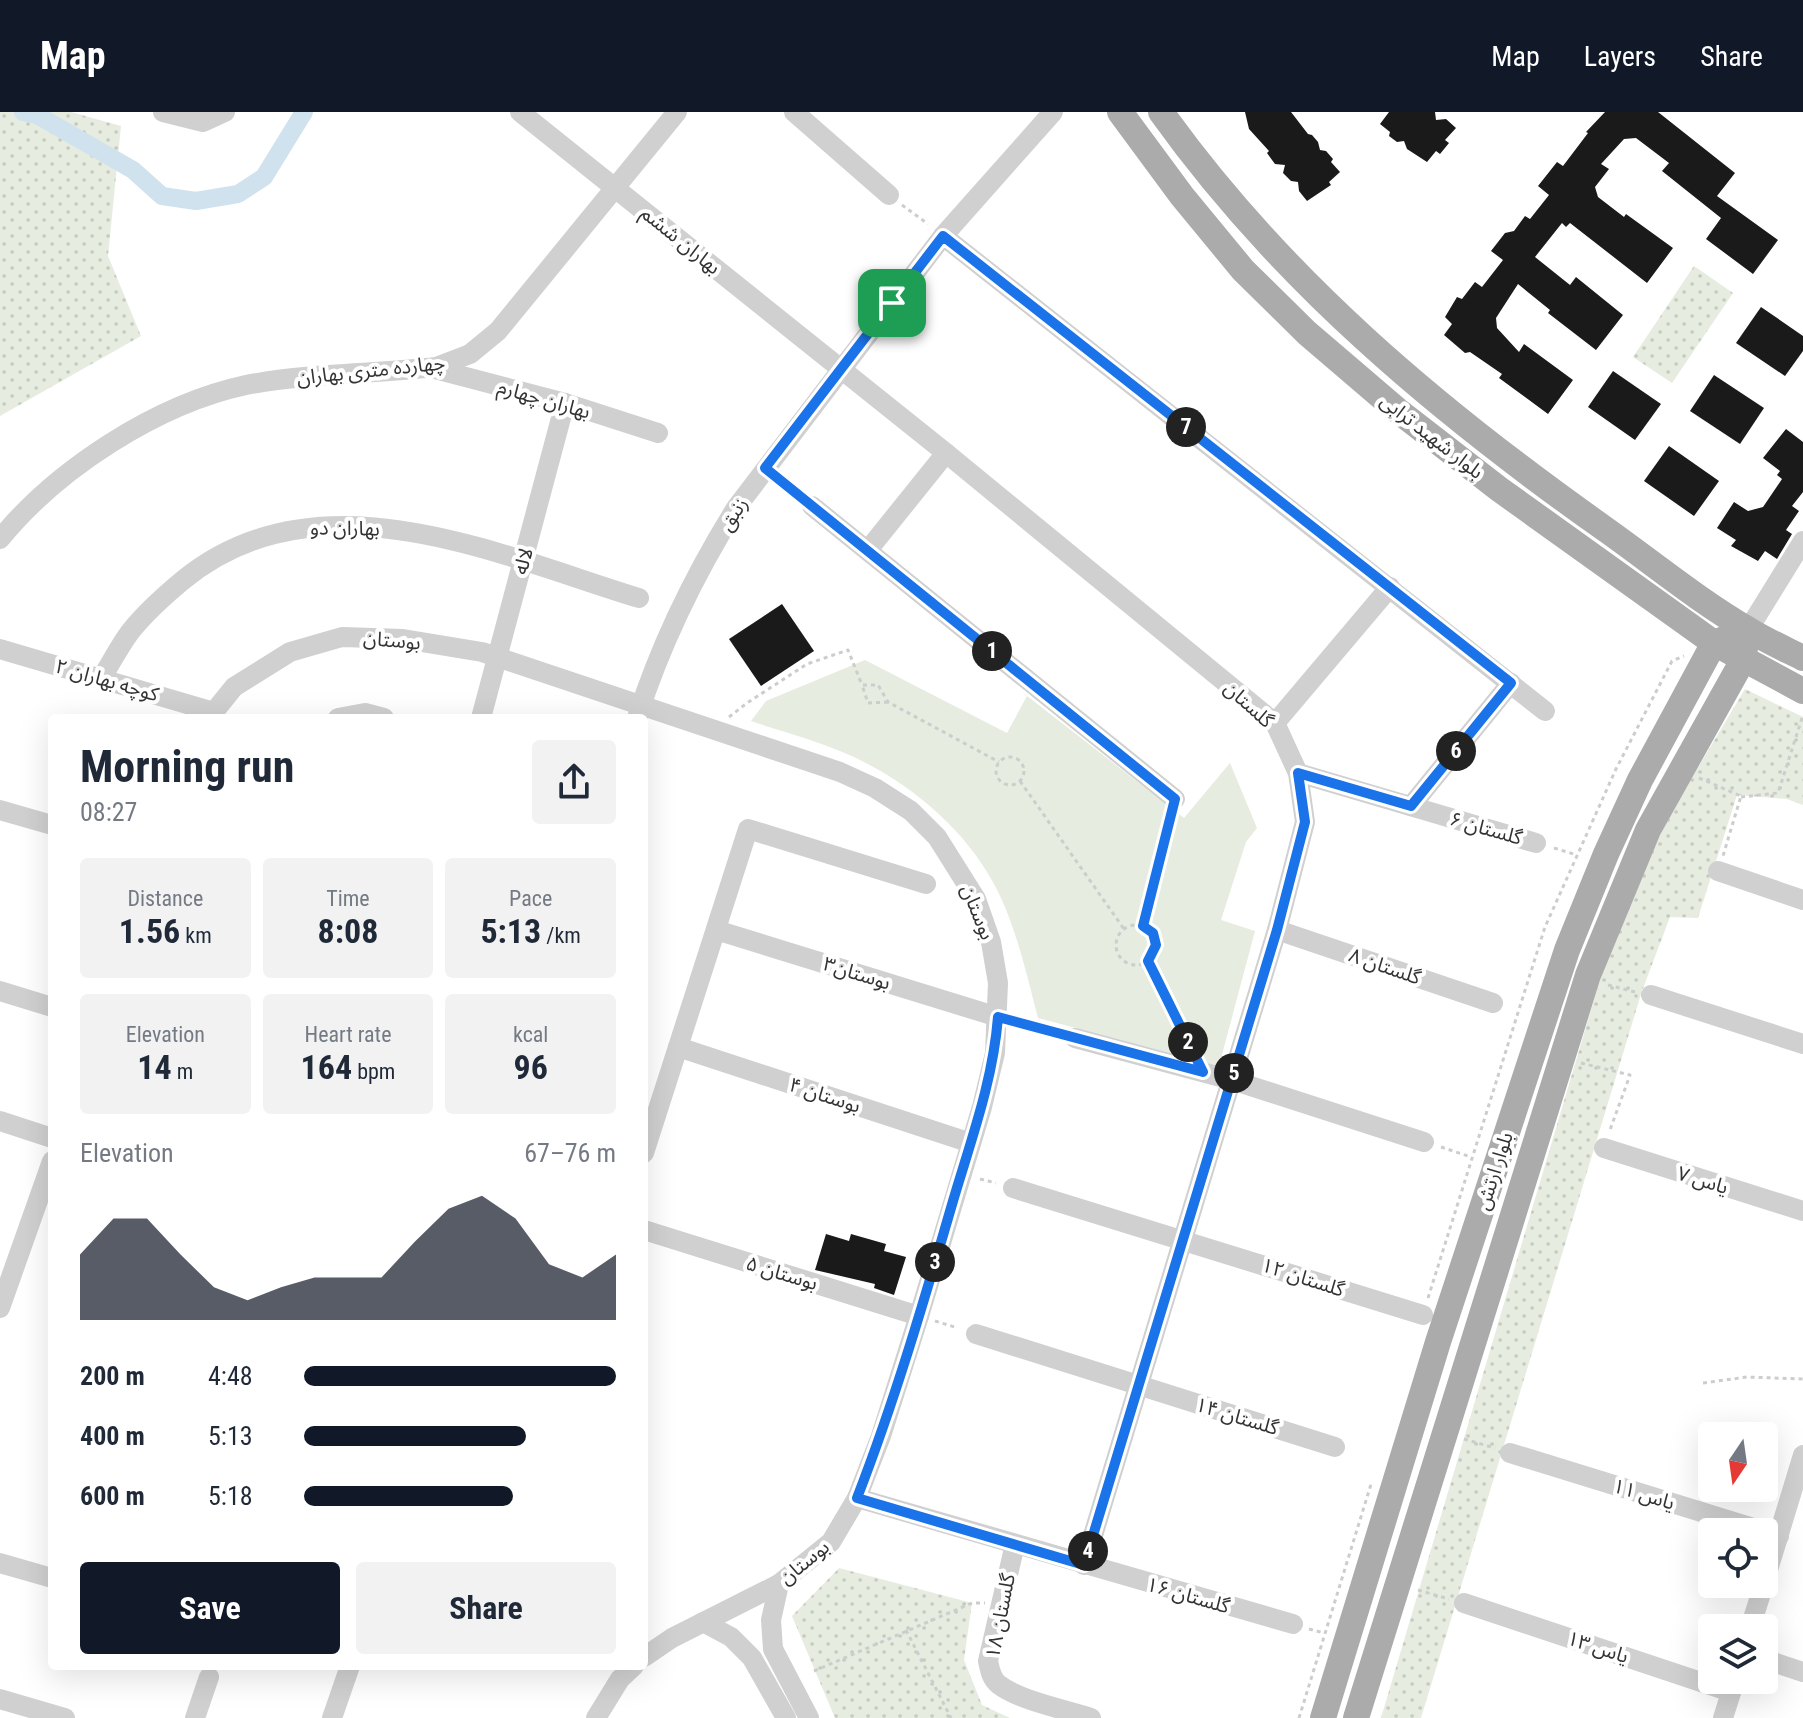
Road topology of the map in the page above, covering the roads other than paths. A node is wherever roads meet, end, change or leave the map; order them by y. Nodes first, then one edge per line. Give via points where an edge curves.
1 (163, 112) edge
2 (225, 112) edge
3 (520, 112) edge
4 (677, 112) edge
5 (794, 112) edge
6 (1053, 112) edge
7 (1120, 112) edge
8 (1161, 112) edge
9 (616, 188) junction
10 (889, 195) road end
11 (943, 236) junction
12 (430, 368) junction
13 (842, 370) junction
14 (565, 403) junction
15 (658, 433) dead end
16 (946, 453) junction
17 (812, 506) road end
18 (0, 539) edge
19 (1803, 541) edge
20 (868, 550) junction
21 (523, 562) junction
22 (1390, 587) junction
23 (639, 598) dead end
24 (1748, 630) junction
25 (1714, 643) junction
26 (0, 649) edge
27 (497, 657) junction
28 (1803, 658) edge
29 (1743, 660) junction
30 (101, 679) junction
31 (1511, 683) junction
32 (1803, 691) edge
33 (639, 711) edge
34 (1545, 711) dead end
35 (209, 714) edge
36 (213, 714) edge
37 (482, 714) edge
38 (1275, 723) junction
39 (1298, 773) junction
40 (1175, 799) road end
41 (1411, 806) junction
42 (0, 810) edge
43 (48, 824) edge
44 (1536, 843) road end
45 (1718, 871) road end
46 (926, 884) dead end
47 (1803, 900) edge
48 (716, 930) junction
49 (1277, 930) junction
50 (0, 991) edge
51 (1651, 995) road end
52 (1493, 1003) dead end
53 (48, 1006) edge
54 (998, 1017) junction
55 (1075, 1038) road end
56 (1803, 1044) edge
57 (678, 1047) junction
58 (1232, 1080) junction
59 (0, 1121) edge
60 (48, 1137) edge
61 (648, 1141) edge
62 (1424, 1142) road end
63 (971, 1143) junction
64 (1604, 1148) road end
65 (48, 1171) edge
66 (1013, 1188) road end
67 (1803, 1211) edge
68 (648, 1231) edge
69 (1184, 1239) junction
70 (6, 1274) edge
71 (0, 1308) edge
72 (919, 1316) junction
73 (1434, 1317) junction
74 (1476, 1328) junction
75 (976, 1334) road end
76 (1139, 1385) junction
77 (1335, 1447) dead end
78 (1510, 1453) road end
79 (1803, 1455) edge
80 (857, 1498) junction
81 (1779, 1536) junction
82 (1778, 1539) edge
83 (1015, 1544) junction
84 (0, 1563) edge
85 (1084, 1565) junction
86 (48, 1577) edge
87 (779, 1584) junction
88 (1464, 1603) road end
89 (703, 1622) junction
90 (1293, 1624) dead end
91 (648, 1654) edge
92 (1778, 1664) edge
93 (349, 1670) edge
94 (630, 1670) edge
95 (1803, 1672) edge
96 (1698, 1675) edge
97 (209, 1677) dead end
98 (782, 1687) junction
99 (1730, 1694) edge
100 (0, 1699) edge
101 (65, 1718) edge
102 (195, 1718) edge
103 (332, 1718) edge
104 (596, 1718) edge
105 (786, 1718) edge
106 (809, 1718) edge
107 (1091, 1718) edge
108 (1323, 1718) edge
109 (1356, 1718) edge
110 (1723, 1718) edge

1 - 2 street via 203,122
3 - 9 street, بهاران ششم
4 - 9 street, چهارده متری بهاران
5 - 10 street
6 - 11 street, زنبق
7 - 25 main road, بلوار شهید ترابی via 1243,270 1307,333 1499,489
8 - 24 main road, بلوار شهید ترابی via 1201,168 1275,252 1372,347 1528,475
9 - 12 street, چهارده متری بهاران via 490,339 452,363
9 - 13 street, بهاران ششم
11 - 13 street, زنبق
11 - 22 street
12 - 14 street, بهاران چهارم
12 - 18 street, چهارده متری بهاران via 301,377 209,395 128,433 88,459
13 - 16 street, گلستان
13 - 33 street, زنبق via 736,508 678,610
14 - 15 street, بهاران چهارم
14 - 21 street, لاله
16 - 20 street
16 - 38 street, گلستان
17 - 20 street
19 - 24 street
20 - 40 street
21 - 23 street, بهاران دو
21 - 27 street, لاله
21 - 30 street, بهاران دو via 380,527 324,524 285,530 238,544 194,571 130,632
22 - 31 street
22 - 38 street
24 - 25 main road
24 - 28 main road, بلوار شهید ترابی
24 - 29 main road
25 - 29 main road, بلوار شهید ترابی
25 - 73 main road, بلوار ارتش via 1606,854
26 - 30 street, کوچه بهاران ۲
27 - 33 street, بوستان
27 - 36 street, بوستان via 403,639 342,637 290,652 234,687
27 - 37 street, لاله
29 - 32 main road, بلوار شهید ترابی
29 - 74 main road, بلوار ارتش via 1648,830 1587,980
30 - 35 street, کوچه بهاران ۲
31 - 34 street
31 - 41 street
33 - 54 street, بوستان via 715,729 840,772 893,798 925,825 961,873 987,925 998,983
38 - 39 street, گلستان
39 - 41 street, گلستان ۶
39 - 49 street, گلستان via 1305,822
41 - 44 street, گلستان ۶
42 - 43 street
45 - 47 street
46 - 48 street via 748,829
48 - 54 street, بوستان۳
48 - 57 street
49 - 52 street, گلستان ۸
49 - 58 street, گلستان
50 - 53 street
51 - 56 street
54 - 63 street, بوستان via 995,1053
55 - 58 street
57 - 61 street
57 - 63 street, بوستان ۴
58 - 62 street
58 - 69 street, گلستان
59 - 60 street
63 - 72 street, بوستان
64 - 67 street, یاس ۷
65 - 70 street
66 - 69 street, گلستان ۱۲
68 - 72 street, بوستان ۵
69 - 73 street, گلستان ۱۲
69 - 76 street, گلستان
70 - 71 street
72 - 80 street, بوستان
73 - 74 main road
73 - 108 main road, بلوار ارتش
74 - 109 main road, بلوار ارتش
75 - 76 street, گلستان ۱۴
76 - 77 street, گلستان ۱۴
76 - 85 street, گلستان
78 - 81 street, یاس ۱۱
79 - 81 street
80 - 83 street, گلستان ۱۶
80 - 87 street, بوستان via 831,1542
81 - 82 street
83 - 85 street, گلستان ۱۶
83 - 107 street, گلستان ۱۸ via 988,1661 991,1675 1018,1694
84 - 86 street
85 - 90 street, گلستان ۱۶
87 - 89 street, بوستان
87 - 98 street via 771,1620
88 - 96 street, یاس ۱۳
89 - 91 street, بوستان
89 - 98 street via 731,1637
92 - 95 street
93 - 103 street
94 - 104 street
97 - 102 street
98 - 105 street
98 - 106 street
99 - 110 street
100 - 101 street

